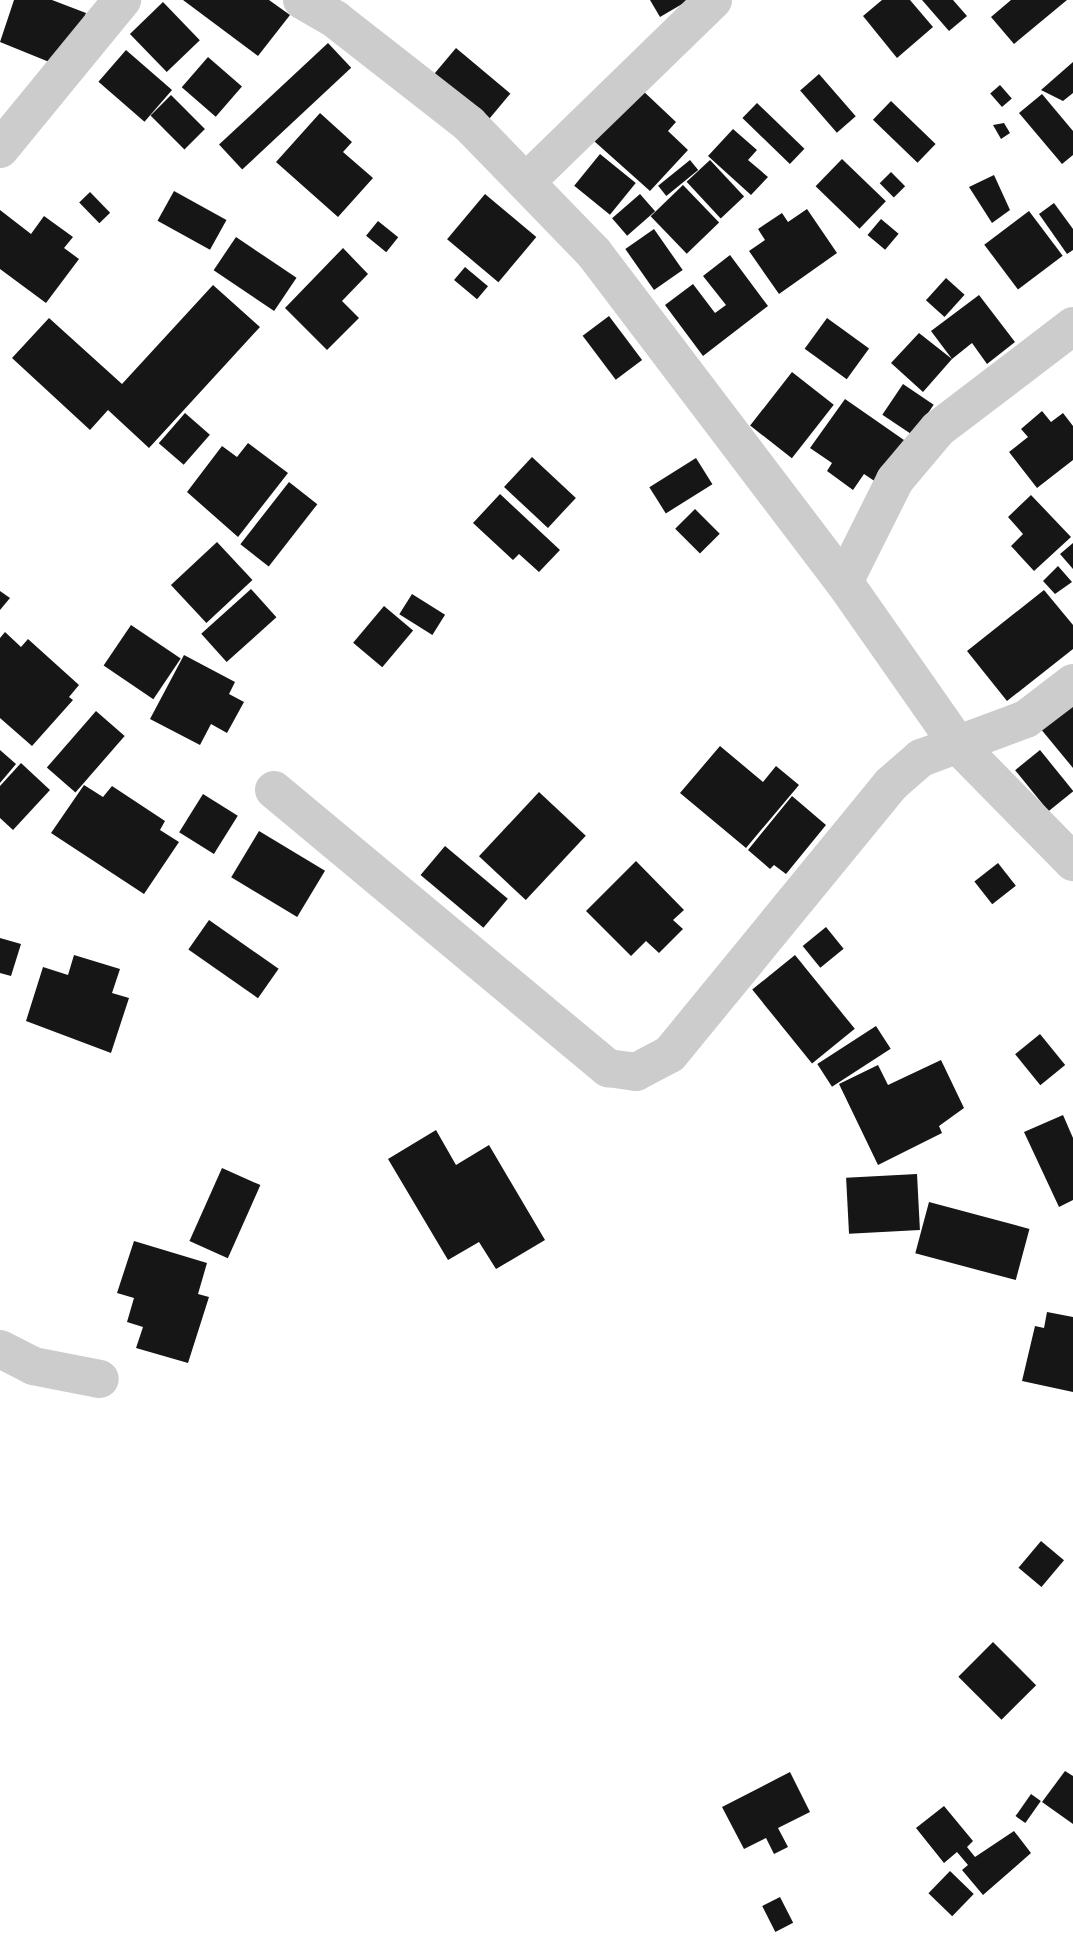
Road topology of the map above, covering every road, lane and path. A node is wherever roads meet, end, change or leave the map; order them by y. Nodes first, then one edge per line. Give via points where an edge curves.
1 (122, 0) edge
2 (302, 0) edge
3 (713, 0) edge
4 (344, 10) edge
5 (0, 149) edge
6 (526, 182) junction
7 (1073, 326) edge
8 (844, 583) junction
9 (1073, 682) edge
10 (959, 746) junction
11 (274, 790) dead end
12 (1073, 862) edge
13 (0, 1349) edge
14 (100, 1379) dead end

1 - 5 street
2 - 4 street
3 - 6 street
4 - 6 street
6 - 8 street via 594,253
7 - 8 street via 938,429 895,480
8 - 10 street
9 - 10 street via 1026,719
10 - 11 street via 921,758 891,784 670,1054 636,1072 608,1068
10 - 12 street
13 - 14 street via 33,1366

